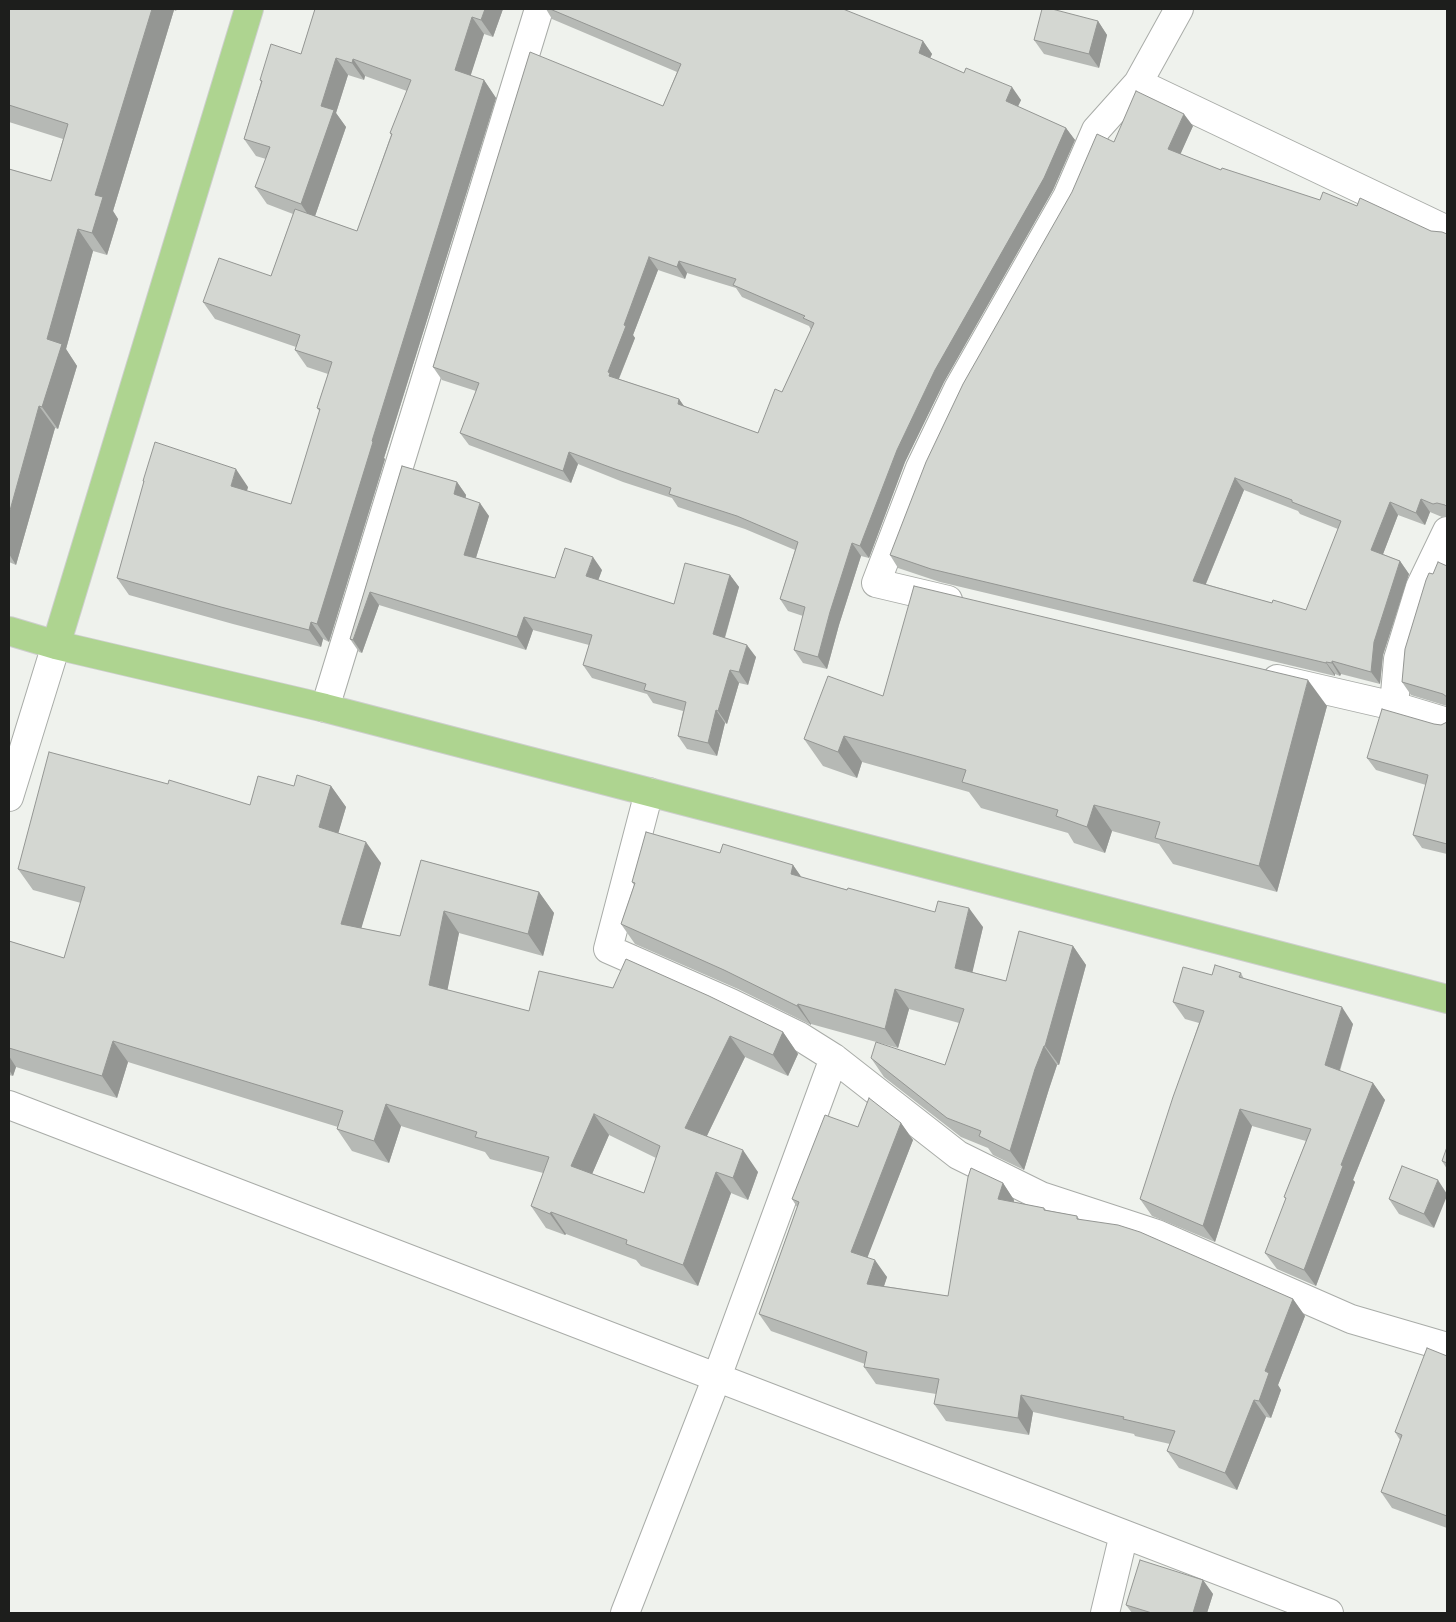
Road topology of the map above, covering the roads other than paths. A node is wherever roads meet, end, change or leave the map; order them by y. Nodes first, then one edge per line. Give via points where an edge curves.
1 (249, 9) edge
2 (539, 9) edge
3 (1179, 9) edge
4 (1138, 83) junction
5 (1447, 230) edge
6 (1447, 532) edge
7 (972, 606) edge
8 (9, 631) edge
9 (56, 645) junction
10 (1250, 672) edge
11 (1394, 706) junction
12 (325, 708) junction
13 (1447, 722) edge
14 (649, 792) junction
15 (9, 797) edge
16 (1447, 999) edge
17 (834, 1058) junction
18 (9, 1105) edge
19 (1447, 1347) edge
20 (717, 1377) junction
21 (1124, 1534) junction
22 (625, 1613) edge
23 (1105, 1613) edge
24 (1329, 1613) edge

1 - 9 main road
2 - 12 street
3 - 4 street
4 - 5 street
4 - 7 street via 1096,130 1067,197 958,389 920,468 876,583
6 - 11 street via 1420,587 1398,659
8 - 9 main road
9 - 12 main road
9 - 15 street
10 - 11 street
11 - 13 street
12 - 14 main road
14 - 16 main road
14 - 17 street via 608,949 731,1003 799,1036
17 - 19 street via 958,1155 1042,1196 1157,1234 1351,1319
17 - 20 street
18 - 20 street
20 - 21 street
20 - 22 street
21 - 23 street
21 - 24 street

